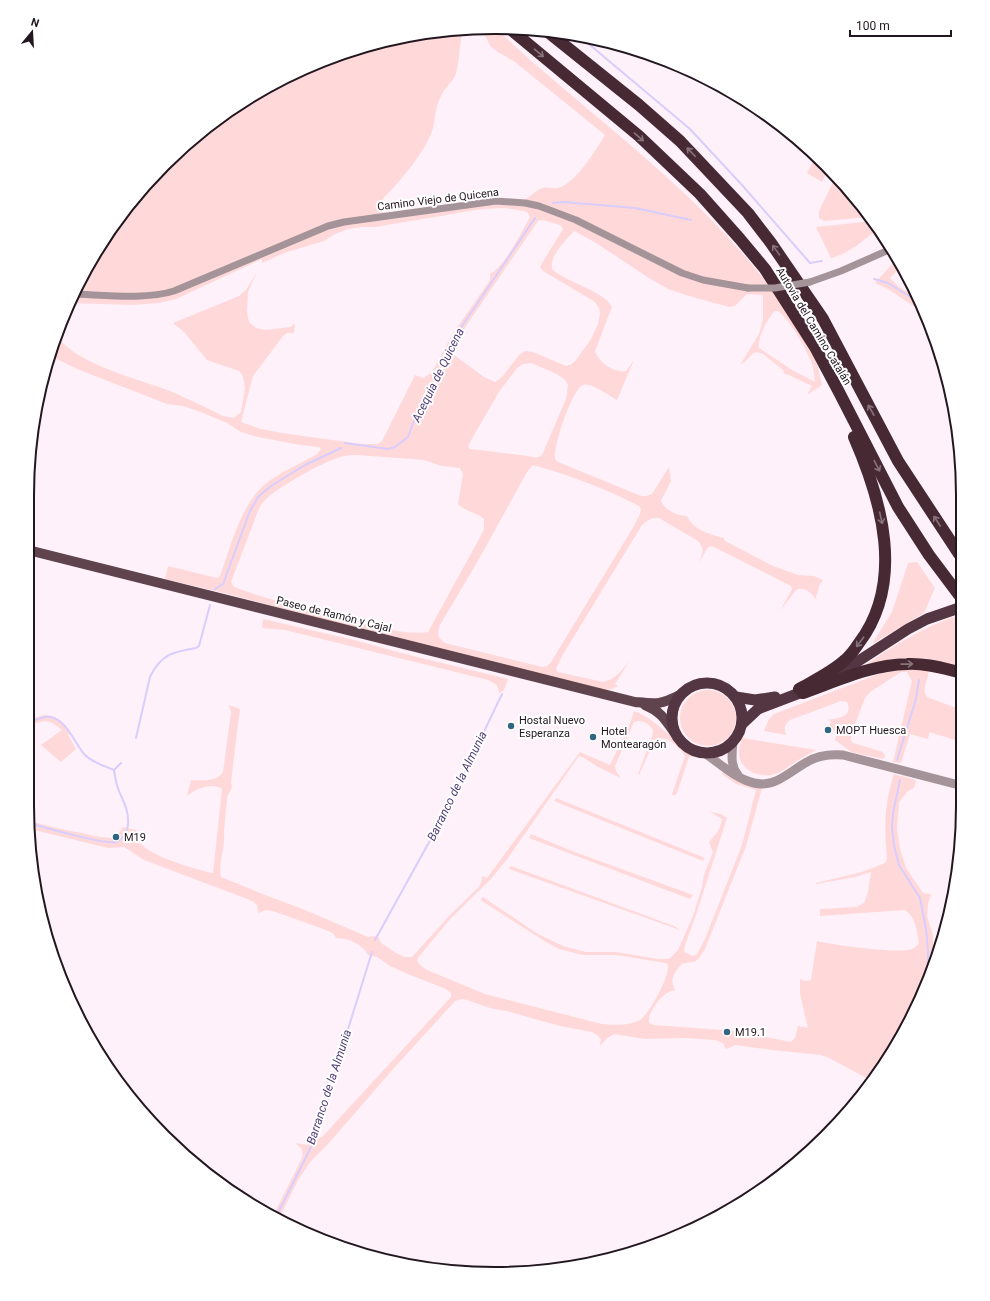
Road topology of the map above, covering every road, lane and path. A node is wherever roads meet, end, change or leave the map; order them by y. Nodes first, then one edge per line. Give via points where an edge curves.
1 (517, 35) edge
2 (556, 38) edge
3 (700, 194) junction
4 (886, 251) edge
5 (81, 294) edge
6 (956, 549) edge
7 (34, 552) edge
8 (956, 591) edge
9 (956, 609) edge
10 (956, 671) edge
11 (801, 691) junction
12 (680, 695) junction
13 (736, 696) junction
14 (635, 702) junction
15 (757, 705) junction
16 (742, 724) junction
17 (674, 732) junction
18 (733, 742) junction
19 (706, 754) junction
20 (740, 778) junction
21 (956, 783) edge

1 -> 3 highway, Autovía del Camino Catalán via 639,136
6 -> 2 highway, Autovía del Camino Catalán via 898,461 823,319 772,243 748,213 680,141 639,104
3 -> 8 highway, Autovía del Camino Catalán via 765,269 790,307 815,347 898,507
3 -> 11 highway via 766,274 810,348 854,438 882,521 885,540 885,581 881,600 867,632 834,670
4 - 5 street, Camino Viejo de Quicena, bridge via 810,282 776,288 748,288 703,280 682,273 576,220 539,206 496,202 328,226 164,295
7 - 14 main road, Paseo de Ramón y Cajal
9 - 11 highway via 908,629 836,676
11 -> 10 highway via 894,664 920,664
11 - 15 highway
12 - 13 highway via 691,687 705,683 722,687
12 - 14 main road via 656,704
12 - 17 highway via 672,713
13 - 15 highway
13 - 16 highway
14 - 17 main road via 654,709 664,717
15 - 16 highway
16 - 18 highway
17 - 19 highway via 687,748
18 - 19 highway via 720,751
18 - 20 street via 733,764
19 - 20 street
20 - 21 street via 761,783 775,782 814,758 843,755

